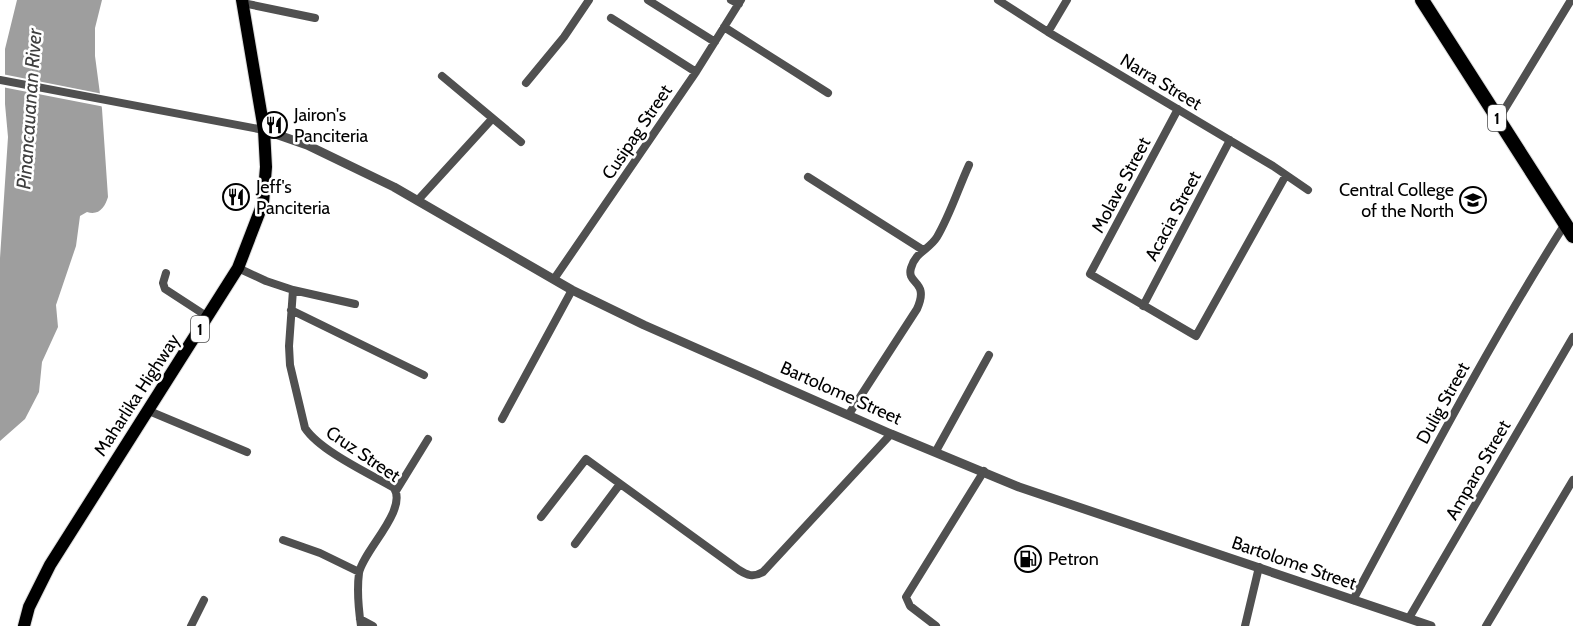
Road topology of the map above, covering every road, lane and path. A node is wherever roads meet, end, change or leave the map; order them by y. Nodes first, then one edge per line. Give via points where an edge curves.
1 (589, 0) edge
2 (648, 0) edge
3 (731, 0) edge
4 (998, 0) edge
5 (1067, 0) edge
6 (1422, 0) edge
7 (1571, 0) edge
8 (242, 2) edge
9 (740, 2) edge
10 (315, 18) dead end
11 (611, 18) dead end
12 (724, 27) junction
13 (1048, 32) junction
14 (715, 42) junction
15 (696, 72) junction
16 (442, 76) dead end
17 (0, 80) edge
18 (526, 83) dead end
19 (828, 93) dead end
20 (1178, 110) junction
21 (492, 119) junction
22 (1498, 120) junction
23 (264, 130) junction
24 (1230, 141) junction
25 (521, 142) dead end
26 (969, 165) dead end
27 (1286, 175) junction
28 (808, 177) dead end
29 (1308, 190) dead end
30 (418, 200) junction
31 (1565, 224) junction
32 (1573, 236) edge
33 (923, 250) junction
34 (238, 268) junction
35 (166, 273) dead end
36 (554, 279) junction
37 (293, 290) junction
38 (572, 290) junction
39 (355, 304) dead end
40 (1143, 306) junction
41 (291, 310) junction
42 (208, 317) junction
43 (1573, 337) edge
44 (989, 355) dead end
45 (424, 375) dead end
46 (148, 411) junction
47 (849, 414) junction
48 (501, 419) dead end
49 (891, 434) junction
50 (428, 439) dead end
51 (936, 451) junction
52 (247, 452) dead end
53 (984, 471) junction
54 (1573, 480) edge
55 (620, 484) junction
56 (396, 491) junction
57 (542, 517) dead end
58 (283, 540) dead end
59 (575, 544) dead end
60 (1259, 567) junction
61 (359, 572) junction
62 (204, 600) dead end
63 (1353, 600) junction
64 (1409, 618) junction
65 (361, 623) edge
66 (24, 626) edge
67 (191, 626) edge
68 (373, 626) edge
69 (936, 626) edge
70 (1245, 626) edge
71 (1431, 626) edge
72 (1486, 626) edge

1 - 18 street
2 - 14 street
3 - 9 street
4 - 13 street, Narra Street
5 - 13 street
6 - 22 highway, 1
7 - 22 street
8 - 10 street
8 - 23 main road, Maharlika Highway / 1
9 - 12 street, Cusipag Street
11 - 15 street
12 - 14 street, Cusipag Street
12 - 19 street
13 - 20 street, Narra Street
14 - 15 street, Cusipag Street
15 - 36 street, Cusipag Street
16 - 21 street
17 - 23 street
20 - 24 street, Narra Street
20 - 40 street, Molave Street via 1090,274
21 - 25 street
21 - 30 street
22 - 31 highway, 1
23 - 30 street, Bartolome Street via 307,145
23 - 34 main road, Maharlika Highway / 1 via 266,167 262,203
24 - 27 street, Narra Street
24 - 40 street, Acacia Street
26 - 33 street via 936,239
27 - 29 street, Narra Street
27 - 40 street via 1196,336
28 - 33 street
30 - 36 street, Bartolome Street
31 - 32 highway, 1
31 - 63 street, Dulig Street via 1514,308
33 - 47 street via 910,272 922,289 921,299
34 - 37 street
34 - 42 main road, Maharlika Highway / 1
35 - 42 street via 165,288
36 - 38 street, Bartolome Street
37 - 39 street
37 - 41 street, Cruz Street
38 - 47 street, Bartolome Street
38 - 48 street
41 - 45 street
41 - 56 street, Cruz Street via 290,365 310,437
42 - 46 main road, Maharlika Highway / 1
43 - 64 street, Amparo Street
44 - 51 street
46 - 52 street
46 - 66 main road, Maharlika Highway / 1 via 50,565
47 - 49 street, Bartolome Street
49 - 51 street, Bartolome Street
49 - 55 street via 758,575 739,570
50 - 56 street
51 - 53 street, Bartolome Street
53 - 60 street, Bartolome Street via 1019,487
53 - 69 street via 906,597 910,606
54 - 72 street
55 - 57 street via 586,459
55 - 59 street
56 - 61 street, Cruz Street via 396,506
58 - 61 street
60 - 63 street, Bartolome Street
60 - 70 street
61 - 65 street
62 - 67 street
63 - 64 street, Bartolome Street
64 - 71 street, Bartolome Street
65 - 68 street

